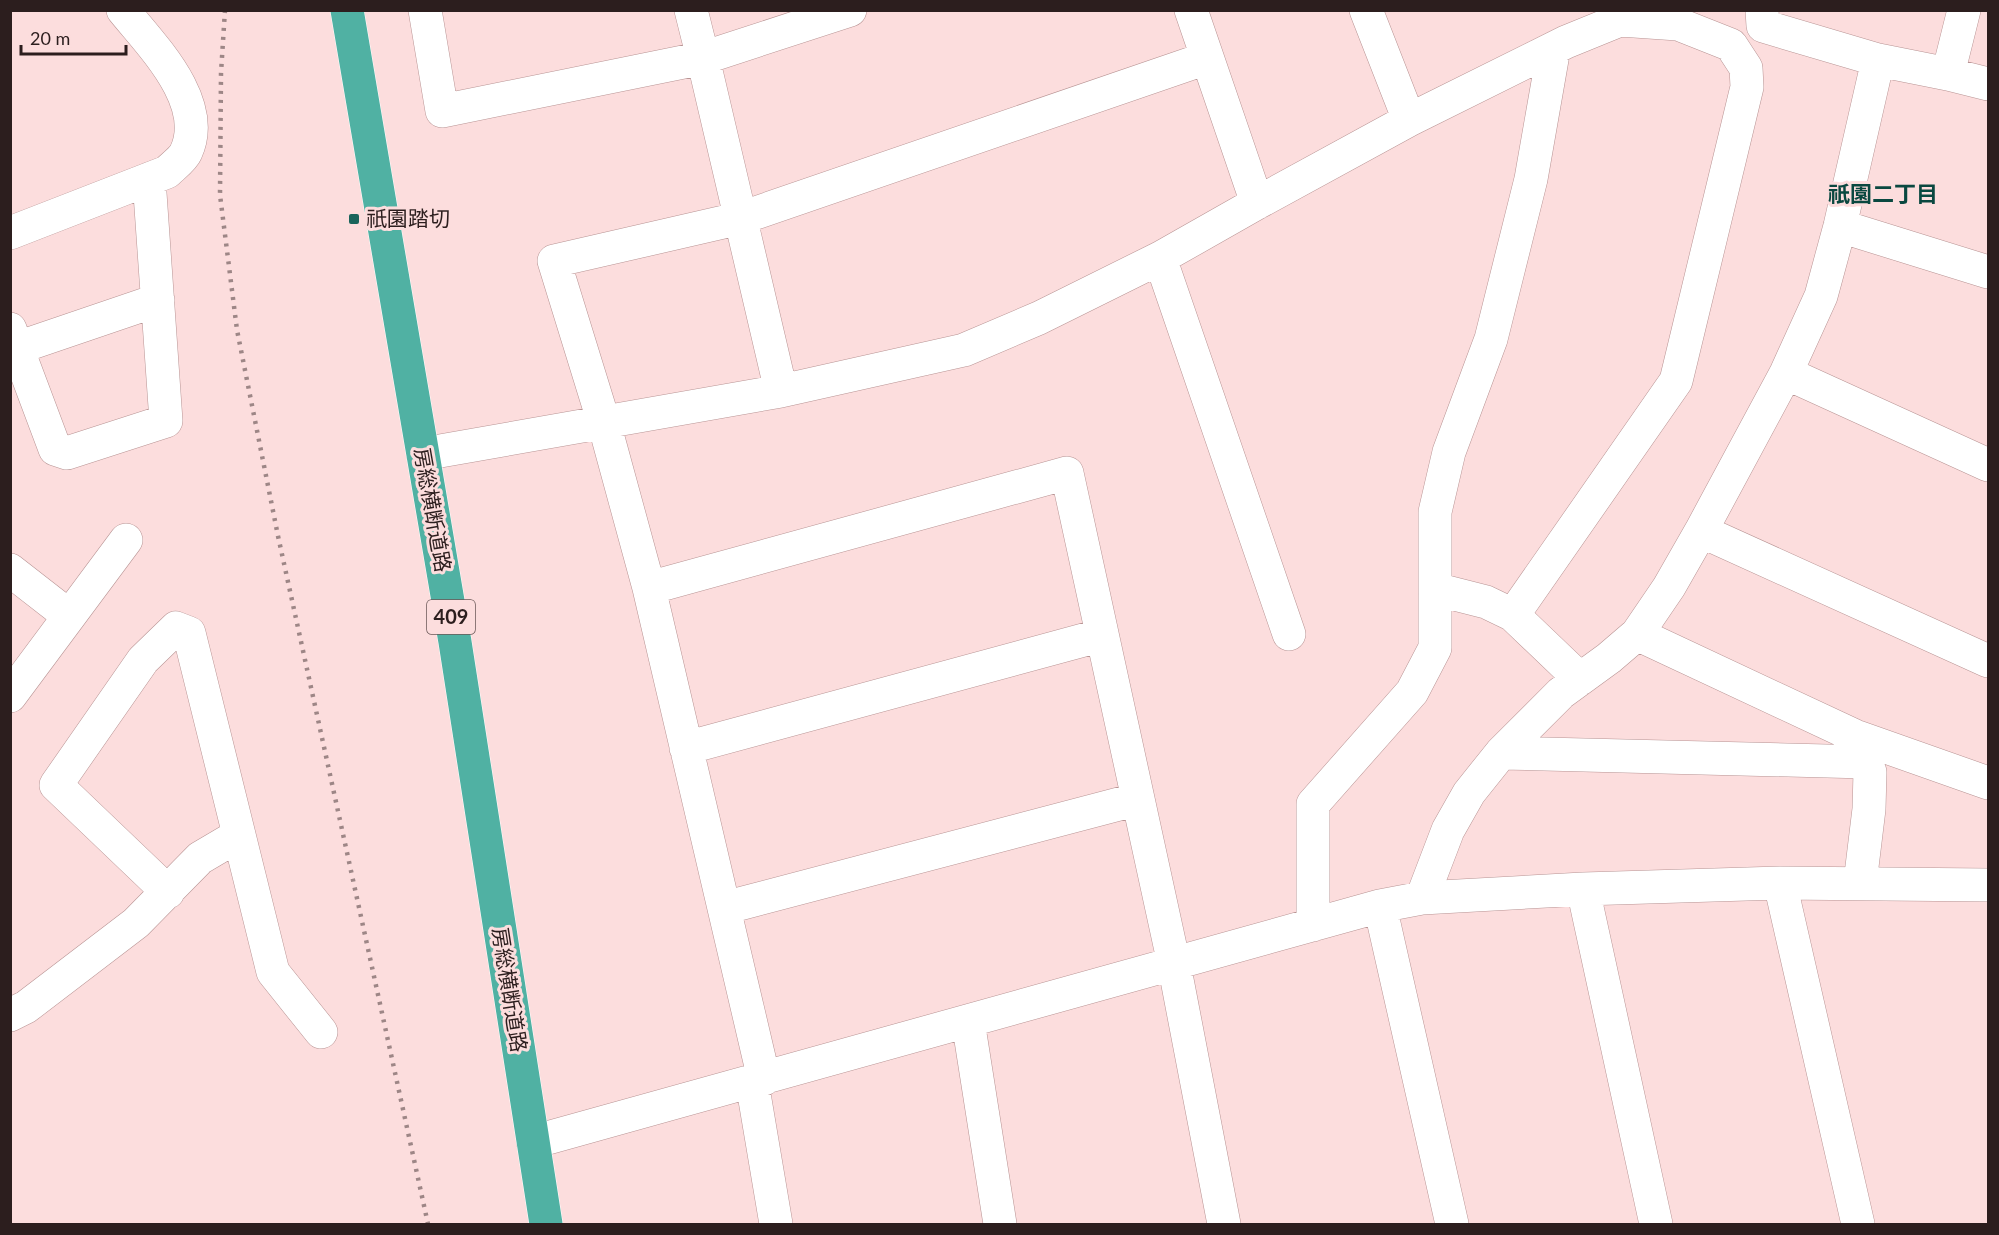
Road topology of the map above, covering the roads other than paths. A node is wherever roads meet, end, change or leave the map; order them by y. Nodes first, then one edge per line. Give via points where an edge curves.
1 (123, 10) edge
2 (347, 10) edge
3 (425, 10) edge
4 (691, 10) edge
5 (850, 10) edge
6 (1191, 10) edge
7 (1366, 10) edge
8 (1762, 10) edge
9 (1964, 10) edge
10 (1554, 48) junction
11 (704, 58) junction
12 (1207, 58) junction
13 (1878, 60) junction
14 (1948, 74) junction
15 (1989, 84) edge
16 (1409, 120) junction
17 (149, 179) junction
18 (1257, 203) junction
19 (741, 218) junction
20 (1840, 226) junction
21 (10, 233) edge
22 (1160, 258) junction
23 (1989, 272) edge
24 (158, 300) junction
25 (14, 338) edge
26 (1786, 373) junction
27 (782, 391) junction
28 (604, 423) junction
29 (423, 454) junction
30 (1989, 465) edge
31 (1701, 531) junction
32 (126, 540) dead end
33 (10, 570) edge
34 (649, 588) junction
35 (1435, 589) junction
36 (1513, 615) junction
37 (69, 616) junction
38 (1289, 634) dead end
39 (1637, 634) junction
40 (1102, 635) junction
41 (1989, 661) edge
42 (1580, 679) junction
43 (10, 696) edge
44 (686, 748) junction
45 (1861, 749) junction
46 (1501, 753) junction
47 (1989, 783) edge
48 (1138, 799) junction
49 (239, 835) junction
50 (1780, 883) junction
51 (1860, 883) junction
52 (1989, 885) edge
53 (1583, 890) junction
54 (168, 892) junction
55 (1422, 898) junction
56 (1380, 906) junction
57 (724, 908) junction
58 (1313, 925) junction
59 (1174, 964) junction
60 (10, 1015) edge
61 (968, 1021) junction
62 (321, 1032) dead end
63 (758, 1080) junction
64 (533, 1142) junction
65 (546, 1224) edge
66 (776, 1224) edge
67 (1000, 1224) edge
68 (1224, 1224) edge
69 (1452, 1224) edge
70 (1656, 1224) edge
71 (1858, 1224) edge

1 - 17 street via 170,67 188,104 192,131 186,153 167,172
2 - 29 highway, 房総横断道路 / 409
3 - 11 street via 442,111
4 - 11 street
5 - 11 street
6 - 12 street
7 - 16 street
8 - 13 street via 1763,26
9 - 14 street
10 - 16 street
10 - 35 street via 1531,179 1497,316 1449,452 1436,512
10 - 36 street via 1620,20 1678,24 1731,45 1746,68 1747,87 1676,381
11 - 19 street
12 - 18 street
12 - 19 street
13 - 14 street
13 - 20 street
14 - 15 street
16 - 18 street
17 - 21 street
17 - 24 street
18 - 22 street
19 - 27 street
19 - 28 street via 554,261
20 - 23 street
20 - 26 street via 1821,296
22 - 27 street via 964,350
22 - 38 street
24 - 25 street
24 - 25 street via 166,421 67,453 55,449
26 - 30 street
26 - 31 street
27 - 28 street
28 - 29 street
28 - 34 street
29 - 64 highway, 房総横断道路 / 409
31 - 39 street
31 - 41 street
32 - 37 street
33 - 37 street
34 - 40 street via 1067,473
34 - 44 street
35 - 36 street via 1486,602
35 - 58 street via 1435,648 1412,692 1312,804
36 - 42 street
37 - 43 street
39 - 42 street
39 - 45 street
40 - 44 street
40 - 48 street
42 - 46 street
44 - 57 street
45 - 46 street
45 - 47 street
45 - 51 street via 1870,772
46 - 55 street via 1469,793 1448,830
48 - 57 street
48 - 59 street
49 - 54 street via 200,858
49 - 54 street via 189,633 176,628 143,660 56,785
49 - 62 street via 273,972
50 - 51 street
50 - 53 street
50 - 71 street
51 - 52 street
53 - 55 street
53 - 70 street
54 - 60 street via 136,923
55 - 56 street
56 - 58 street
56 - 69 street
57 - 63 street
58 - 59 street
59 - 61 street
59 - 68 street
61 - 63 street
61 - 67 street
63 - 64 street
63 - 66 street
64 - 65 highway, 房総横断道路 / 409

